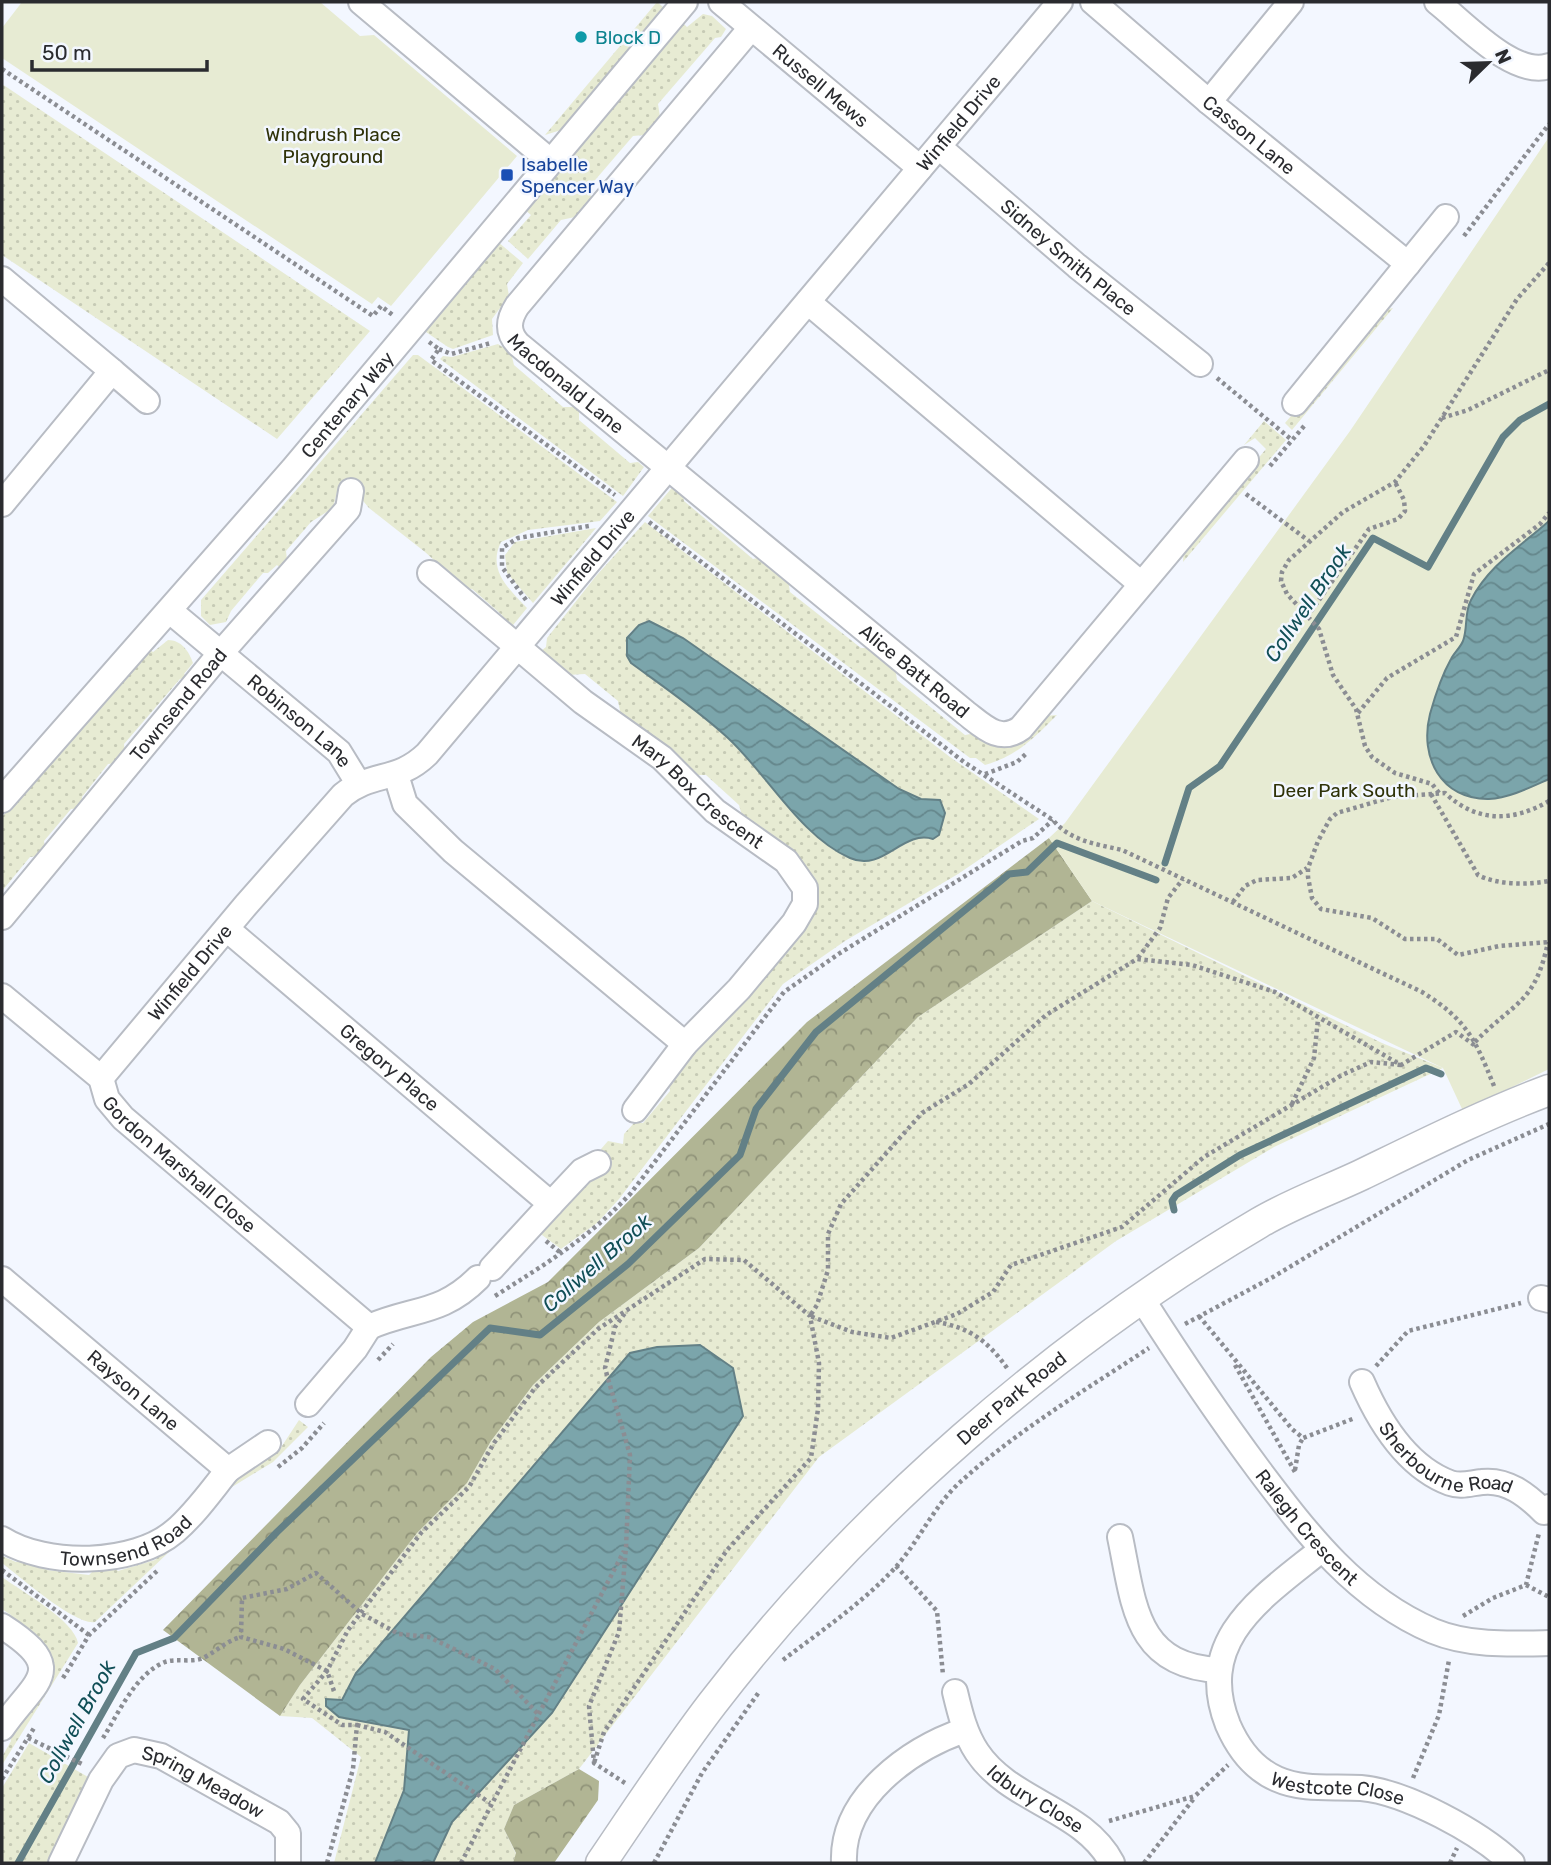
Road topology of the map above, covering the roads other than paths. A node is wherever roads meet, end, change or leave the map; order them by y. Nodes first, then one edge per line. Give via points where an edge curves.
1 (361, 2) edge
2 (685, 2) edge
3 (721, 2) edge
4 (1060, 2) edge
5 (1093, 2) edge
6 (1291, 2) edge
7 (1437, 2) edge
8 (751, 28) junction
9 (1549, 66) edge
10 (1209, 102) junction
11 (939, 146) junction
12 (550, 161) junction
13 (920, 168) junction
14 (1446, 217) dead end
15 (1408, 264) junction
16 (2, 279) edge
17 (808, 302) junction
18 (1200, 364) road end
19 (112, 371) junction
20 (147, 401) dead end
21 (1302, 411) road end
22 (670, 467) junction
23 (1254, 468) road end
24 (351, 491) dead end
25 (2, 504) edge
26 (430, 573) dead end
27 (1141, 584) junction
28 (170, 611) junction
29 (517, 647) junction
30 (220, 654) junction
31 (396, 775) junction
32 (358, 783) junction
33 (2, 800) edge
34 (2, 917) edge
35 (228, 930) junction
36 (2, 996) edge
37 (685, 1044) junction
38 (102, 1079) junction
39 (1549, 1090) edge
40 (635, 1110) dead end
41 (598, 1163) dead end
42 (551, 1204) junction
43 (2, 1279) edge
44 (1142, 1299) junction
45 (369, 1326) junction
46 (1362, 1382) road end
47 (308, 1404) dead end
48 (268, 1443) dead end
49 (228, 1470) junction
50 (1546, 1509) edge
51 (1120, 1537) dead end
52 (2, 1539) edge
53 (1321, 1550) junction
54 (2, 1626) edge
55 (1549, 1643) edge
56 (1219, 1670) junction
57 (955, 1692) road end
58 (2, 1728) edge
59 (965, 1730) junction
60 (61, 1863) edge
61 (288, 1863) edge
62 (601, 1863) edge
63 (844, 1863) edge
64 (1112, 1863) edge
65 (1512, 1863) edge

1 - 12 street
2 - 12 street, Centenary Way
3 - 8 street, Russell Mews
4 - 11 street, Winfield Drive
5 - 10 street, Casson Lane
6 - 10 street
7 - 9 street via 1523,67
8 - 13 street, Russell Mews
8 - 22 street, Macdonald Lane via 517,306 509,322 512,337
10 - 15 street, Casson Lane
11 - 13 street, Winfield Drive
11 - 18 street, Sidney Smith Place via 1077,267
12 - 28 street, Centenary Way
13 - 17 street, Winfield Drive
14 - 15 street
15 - 21 street
16 - 19 street
17 - 22 street, Winfield Drive
17 - 27 street
19 - 20 street
19 - 25 street
22 - 27 street, Alice Batt Road via 997,734 1013,734 1021,728
22 - 29 street, Winfield Drive
23 - 27 street, Alice Batt Road
24 - 30 street, Townsend Road via 348,509
26 - 29 street, Mary Box Crescent
28 - 30 street, Robinson Lane
28 - 33 street, Centenary Way
29 - 31 street, Winfield Drive via 426,754
29 - 37 street, Mary Box Crescent via 662,758 715,811 786,861 805,888 805,904 794,923
30 - 32 street, Robinson Lane via 338,752
30 - 34 street, Townsend Road
31 - 32 street, Winfield Drive
31 - 37 street via 405,804 453,852
32 - 35 street, Winfield Drive via 326,813
35 - 38 street, Winfield Drive
35 - 42 street, Gregory Place
36 - 38 street, Gordon Marshall Close
37 - 40 street, Mary Box Crescent
38 - 45 street, Gordon Marshall Close via 107,1099 123,1118
39 - 44 street, Deer Park Road via 1503,1107 1262,1221
41 - 42 street via 582,1171
42 - 45 street via 463,1293 434,1309 393,1316
43 - 49 street, Rayson Lane
44 - 53 street, Ralegh Crescent
44 - 62 street, Deer Park Road via 992,1412 879,1516 712,1704
45 - 47 street
46 - 50 street, Sherbourne Road via 1374,1411 1408,1454 1430,1471 1450,1483 1495,1481
48 - 49 street
49 - 52 street, Townsend Road via 175,1531 141,1550 103,1559 65,1558
51 - 56 street via 1141,1627 1152,1644 1181,1663
53 - 55 street, Ralegh Crescent via 1364,1590 1402,1616 1444,1634 1507,1644
53 - 56 street, Westcote Close via 1239,1623 1228,1637
54 - 58 street via 31,1648 40,1666 38,1685
56 - 65 street, Westcote Close via 1223,1712 1256,1767 1296,1785 1360,1788 1404,1798 1486,1843
57 - 59 street, Idbury Close
59 - 63 street via 918,1750 892,1770 860,1808 850,1828
59 - 64 street, Idbury Close via 976,1752 999,1778 1082,1829
60 - 61 street, Spring Meadow via 94,1773 134,1750 161,1756 279,1822 288,1833

